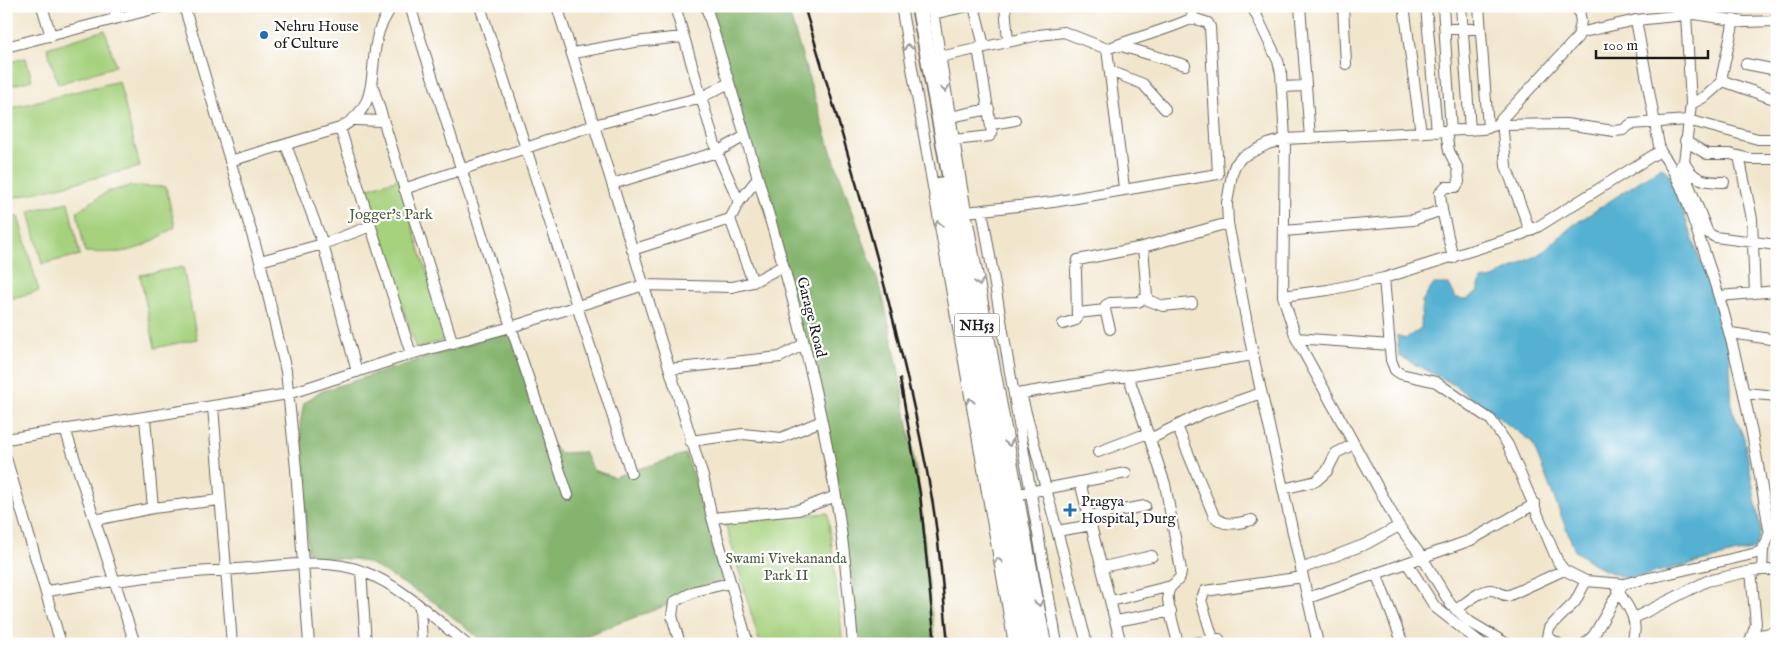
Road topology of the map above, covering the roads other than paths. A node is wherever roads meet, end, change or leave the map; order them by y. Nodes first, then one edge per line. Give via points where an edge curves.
1 (42, 6) edge
2 (113, 6) edge
3 (165, 6) edge
4 (184, 6) edge
5 (392, 6) edge
6 (410, 6) edge
7 (480, 6) edge
8 (557, 6) edge
9 (674, 6) edge
10 (706, 6) edge
11 (901, 6) edge
12 (910, 6) edge
13 (919, 6) edge
14 (968, 6) edge
15 (974, 6) edge
16 (1005, 6) edge
17 (1191, 6) edge
18 (1252, 6) edge
19 (1300, 6) edge
20 (1343, 6) edge
21 (1404, 6) edge
22 (1426, 6) edge
23 (1443, 6) edge
24 (1461, 6) edge
25 (1480, 6) edge
26 (1578, 6) edge
27 (932, 10) edge
28 (1692, 11) edge
29 (116, 17) junction
30 (1193, 18) junction
31 (1636, 20) junction
32 (1734, 20) junction
33 (1777, 20) edge
34 (1445, 29) junction
35 (1463, 29) junction
36 (1481, 29) junction
37 (1579, 33) junction
38 (50, 36) junction
39 (683, 37) junction
40 (1008, 41) junction
41 (1118, 45) junction
42 (6, 47) edge
43 (981, 47) junction
44 (1107, 50) junction
45 (573, 53) junction
46 (940, 57) junction
47 (1346, 64) dead end
48 (1746, 64) dead end
49 (1186, 65) dead end
50 (1777, 70) edge
51 (1110, 71) junction
52 (1724, 81) junction
53 (729, 83) junction
54 (372, 84) junction
55 (1306, 86) junction
56 (1282, 87) junction
57 (702, 97) junction
58 (1777, 100) edge
59 (1691, 104) junction
60 (1165, 109) dead end
61 (989, 110) junction
62 (950, 116) junction
63 (355, 120) junction
64 (1015, 120) dead end
65 (1688, 120) junction
66 (382, 121) junction
67 (1654, 122) junction
68 (1502, 123) junction
69 (992, 124) junction
70 (594, 126) junction
71 (340, 128) junction
72 (1488, 128) junction
73 (1470, 130) junction
74 (1445, 131) junction
75 (1421, 133) junction
76 (745, 136) junction
77 (1310, 138) junction
78 (1285, 139) junction
79 (1777, 139) edge
80 (954, 140) junction
81 (1685, 141) junction
82 (286, 145) junction
83 (525, 150) junction
84 (1660, 151) junction
85 (717, 152) junction
86 (1739, 156) junction
87 (1684, 157) junction
88 (1777, 159) edge
89 (230, 161) junction
90 (463, 169) junction
91 (1218, 174) junction
92 (758, 178) junction
93 (1724, 182) dead end
94 (612, 184) junction
95 (1229, 187) junction
96 (1124, 188) junction
97 (404, 189) junction
98 (739, 202) junction
99 (982, 210) junction
100 (1442, 210) junction
101 (966, 212) junction
102 (730, 219) junction
103 (1228, 223) junction
104 (371, 226) junction
105 (1284, 231) junction
106 (1530, 231) junction
107 (1753, 242) junction
108 (323, 244) junction
109 (1777, 245) edge
110 (1143, 247) junction
111 (632, 250) junction
112 (1453, 258) junction
113 (260, 261) junction
114 (783, 266) junction
115 (971, 266) junction
116 (1384, 278) junction
117 (753, 282) junction
118 (644, 285) junction
119 (1777, 291) edge
120 (1755, 293) junction
121 (1283, 296) junction
122 (1720, 296) junction
123 (1145, 299) junction
124 (1192, 303) dead end
125 (576, 307) junction
126 (1105, 310) junction
127 (1078, 313) junction
128 (1064, 324) dead end
129 (511, 327) junction
130 (1110, 329) dead end
131 (1731, 333) junction
132 (1296, 338) junction
133 (1777, 340) edge
134 (453, 344) junction
135 (804, 344) junction
136 (1390, 345) junction
137 (411, 354) junction
138 (1253, 355) junction
139 (670, 369) junction
140 (357, 372) junction
141 (1128, 375) junction
142 (1261, 393) junction
143 (1745, 393) junction
144 (288, 394) junction
145 (1018, 394) junction
146 (1000, 396) junction
147 (1777, 396) edge
148 (213, 407) junction
149 (146, 419) junction
150 (821, 421) junction
151 (1177, 426) junction
152 (66, 429) junction
153 (1149, 436) junction
154 (6, 439) edge
155 (690, 441) junction
156 (1354, 444) junction
157 (1098, 452) dead end
158 (6, 458) edge
159 (630, 473) dead end
160 (1126, 473) dead end
161 (1080, 482) junction
162 (1046, 488) junction
163 (1283, 489) junction
164 (1030, 491) junction
165 (1018, 494) junction
166 (568, 495) dead end
167 (836, 496) junction
168 (219, 500) junction
169 (1535, 504) junction
170 (1145, 506) dead end
171 (153, 508) junction
172 (712, 518) junction
173 (1777, 519) edge
174 (95, 520) junction
175 (1091, 520) junction
176 (1252, 520) dead end
177 (1400, 526) junction
178 (1768, 529) junction
179 (1057, 531) junction
180 (1763, 550) junction
181 (1152, 556) dead end
182 (1422, 557) junction
183 (1407, 563) junction
184 (302, 564) junction
185 (1103, 567) junction
186 (226, 569) junction
187 (1564, 570) junction
188 (1777, 570) edge
189 (361, 571) junction
190 (1757, 571) junction
191 (1302, 573) junction
192 (1376, 574) junction
193 (115, 580) junction
194 (1586, 580) junction
195 (730, 583) junction
196 (1171, 586) junction
197 (1620, 587) junction
198 (46, 590) junction
199 (1308, 598) junction
200 (1111, 601) junction
201 (420, 608) junction
202 (1456, 610) junction
203 (1171, 611) junction
204 (1634, 618) junction
205 (1116, 621) junction
206 (1777, 632) edge
207 (1751, 640) edge
208 (1218, 641) edge
209 (62, 644) edge
210 (135, 644) edge
211 (232, 644) edge
212 (309, 644) edge
213 (366, 644) edge
214 (422, 644) edge
215 (466, 644) edge
216 (680, 644) edge
217 (748, 644) edge
218 (853, 644) edge
219 (1014, 644) edge
220 (1024, 644) edge
221 (1035, 644) edge
222 (1046, 644) edge
223 (1057, 644) edge
224 (1087, 644) edge
225 (1121, 644) edge
226 (1178, 644) edge
227 (1188, 644) edge
228 (1318, 644) edge
229 (1403, 644) edge
230 (1482, 644) edge
231 (1506, 644) edge
232 (1558, 644) edge
233 (1585, 644) edge
234 (1631, 644) edge

1 - 38 street
2 - 29 street
3 - 29 street
4 - 89 street
5 - 54 street via 379,30
6 - 90 street
7 - 83 street
8 - 45 street
9 - 39 street
10 - 53 street, Garage Road
219 -> 11 street
12 - 220 highway, NH53
13 - 115 highway, NH53
14 - 27 street
15 - 43 street
16 - 40 street
17 - 30 street
18 - 56 street via 1278,61
19 - 55 street
20 - 47 street
21 - 75 street
22 - 74 street
23 - 34 street
24 - 35 street
25 - 36 street
26 - 37 street
27 - 46 street
28 - 31 street
28 - 32 street
28 - 59 street
29 - 38 street
30 - 41 street via 1165,31
30 - 91 street via 1208,23 1210,27
31 - 37 street
31 - 67 street
32 - 33 street
32 - 52 street via 1722,75
34 - 35 street
34 - 74 street
35 - 36 street
35 - 73 street
36 - 72 street
37 - 68 street
38 - 42 street
39 - 45 street
39 - 57 street
40 - 43 street
40 - 44 street via 1064,32
41 - 44 street
41 - 49 street
43 - 46 street
43 - 61 street
44 - 51 street
45 - 70 street
46 -> 62 street
48 - 50 street
51 - 60 street via 1144,84
51 - 96 street
52 - 58 street
52 - 59 street
53 - 57 street
53 - 76 street, Garage Road
54 - 63 street via 364,107
54 - 66 street
55 - 56 street
55 - 77 street
56 - 78 street
57 - 70 street
57 - 85 street
59 - 65 street
61 - 62 street
61 - 69 street
62 - 80 street
63 - 66 street
63 - 71 street
64 - 69 street
65 - 67 street
65 - 79 street via 1758,139
65 - 81 street
66 - 97 street
67 - 68 street via 1632,124 1614,132 1566,124
67 - 84 street
68 - 72 street
68 - 106 street via 1506,166
69 - 80 street via 990,136
70 - 83 street
70 - 94 street
71 - 82 street
71 - 104 street
72 - 73 street
73 - 74 street
74 - 75 street
74 - 100 street via 1460,182 1456,187 1441,189
75 - 77 street
76 - 85 street
76 - 92 street, Garage Road
77 - 78 street
78 - 95 street via 1242,157 1235,165
78 - 105 street
80 - 101 street
81 - 86 street via 1707,154
81 - 87 street
82 - 89 street
82 - 108 street
83 - 90 street
83 - 125 street
84 - 106 street
84 - 122 street via 1675,171
85 - 94 street
85 - 98 street
86 - 88 street
86 - 107 street via 1751,211
87 - 93 street via 1696,178 1704,182
87 - 107 street via 1682,171 1708,233
89 - 113 street
90 - 97 street
90 - 129 street
91 - 95 street
91 - 96 street
92 - 98 street
92 - 114 street, Garage Road
94 - 111 street
95 - 103 street
96 - 99 street via 1052,202
97 - 134 street
98 - 102 street
99 - 101 street
99 - 145 street
100 - 105 street via 1414,220
100 - 112 street
101 - 115 street
102 - 111 street
102 - 117 street
103 - 110 street
103 - 138 street
104 - 108 street
104 - 137 street
105 - 121 street
106 - 112 street
107 - 109 street
107 - 120 street
108 - 113 street
108 - 140 street
110 - 123 street via 1149,292
110 - 127 street via 1078,260
111 - 118 street
112 - 116 street
113 - 144 street via 286,371
114 - 117 street
114 - 135 street, Garage Road
115 -> 146 street
115 - 221 highway, NH53
116 - 121 street
116 - 136 street
117 - 118 street via 732,286
118 - 125 street
118 - 139 street
119 - 120 street
120 - 122 street
121 - 132 street
122 - 131 street
123 - 124 street via 1163,306
123 - 126 street via 1110,303
125 - 129 street
125 - 159 street
126 - 127 street
126 - 130 street
127 - 128 street via 1076,320
129 - 134 street
129 - 166 street
131 - 133 street
131 - 143 street
132 - 136 street
132 - 156 street
134 - 137 street
135 - 139 street via 780,357
135 - 150 street, Garage Road
136 - 169 street via 1395,370 1436,382 1491,420 1508,444
137 - 140 street
138 - 141 street
138 - 142 street
139 - 155 street
140 - 144 street
141 - 145 street
141 - 153 street
142 - 151 street via 1203,413
142 - 163 street
143 - 147 street
143 - 178 street
144 - 148 street
144 - 184 street
145 - 146 street
145 - 162 street
145 - 164 street
146 -> 165 street
148 - 149 street
148 - 168 street
149 - 152 street
149 - 171 street
150 - 155 street via 781,438 743,434
150 - 167 street, Garage Road
151 - 153 street
151 - 176 street via 1214,516 1228,524
152 - 154 street
152 - 174 street
153 - 157 street
153 - 196 street via 1165,484 1181,570 1178,582
155 - 172 street via 704,480
156 - 163 street via 1336,453 1327,470 1316,481
156 - 177 street
158 - 198 street
160 - 161 street
161 - 162 street
161 - 175 street
162 - 164 street
162 - 179 street
163 - 191 street
164 - 165 street
164 - 223 street
165 -> 222 street
167 - 172 street via 798,510
167 - 218 street, Garage Road
168 - 171 street
168 - 186 street
169 - 182 street via 1471,540
169 - 187 street
170 - 175 street
171 - 174 street
172 - 195 street
173 - 178 street
174 - 193 street
175 - 179 street
175 - 185 street
177 - 182 street
177 - 191 street
178 - 180 street via 1768,541
179 - 224 street
180 - 190 street
180 - 197 street
181 - 185 street
182 - 183 street
182 - 202 street
183 - 192 street
183 - 230 street via 1435,607
184 - 186 street
184 - 189 street via 329,564
184 - 212 street
185 - 200 street
186 - 193 street
186 - 211 street
187 - 194 street
187 - 202 street via 1505,596 1492,590 1484,591
188 - 190 street
189 - 201 street via 392,586
189 - 213 street
190 - 204 street via 1707,581
190 - 207 street via 1756,624
191 - 199 street
191 - 208 street via 1206,591 1201,600
192 - 199 street
192 - 229 street
193 - 198 street
193 - 210 street
194 - 197 street
194 - 232 street via 1576,602 1548,628 1547,637
195 - 216 street via 695,591 674,602 672,616
195 - 217 street
196 - 200 street
196 - 203 street via 1168,595
197 - 204 street
197 - 233 street via 1594,635
198 - 209 street
199 - 228 street
200 - 205 street
201 - 214 street
201 - 215 street
202 - 231 street
203 - 205 street
203 - 226 street
204 - 234 street
205 - 225 street
206 - 207 street
208 - 227 street

